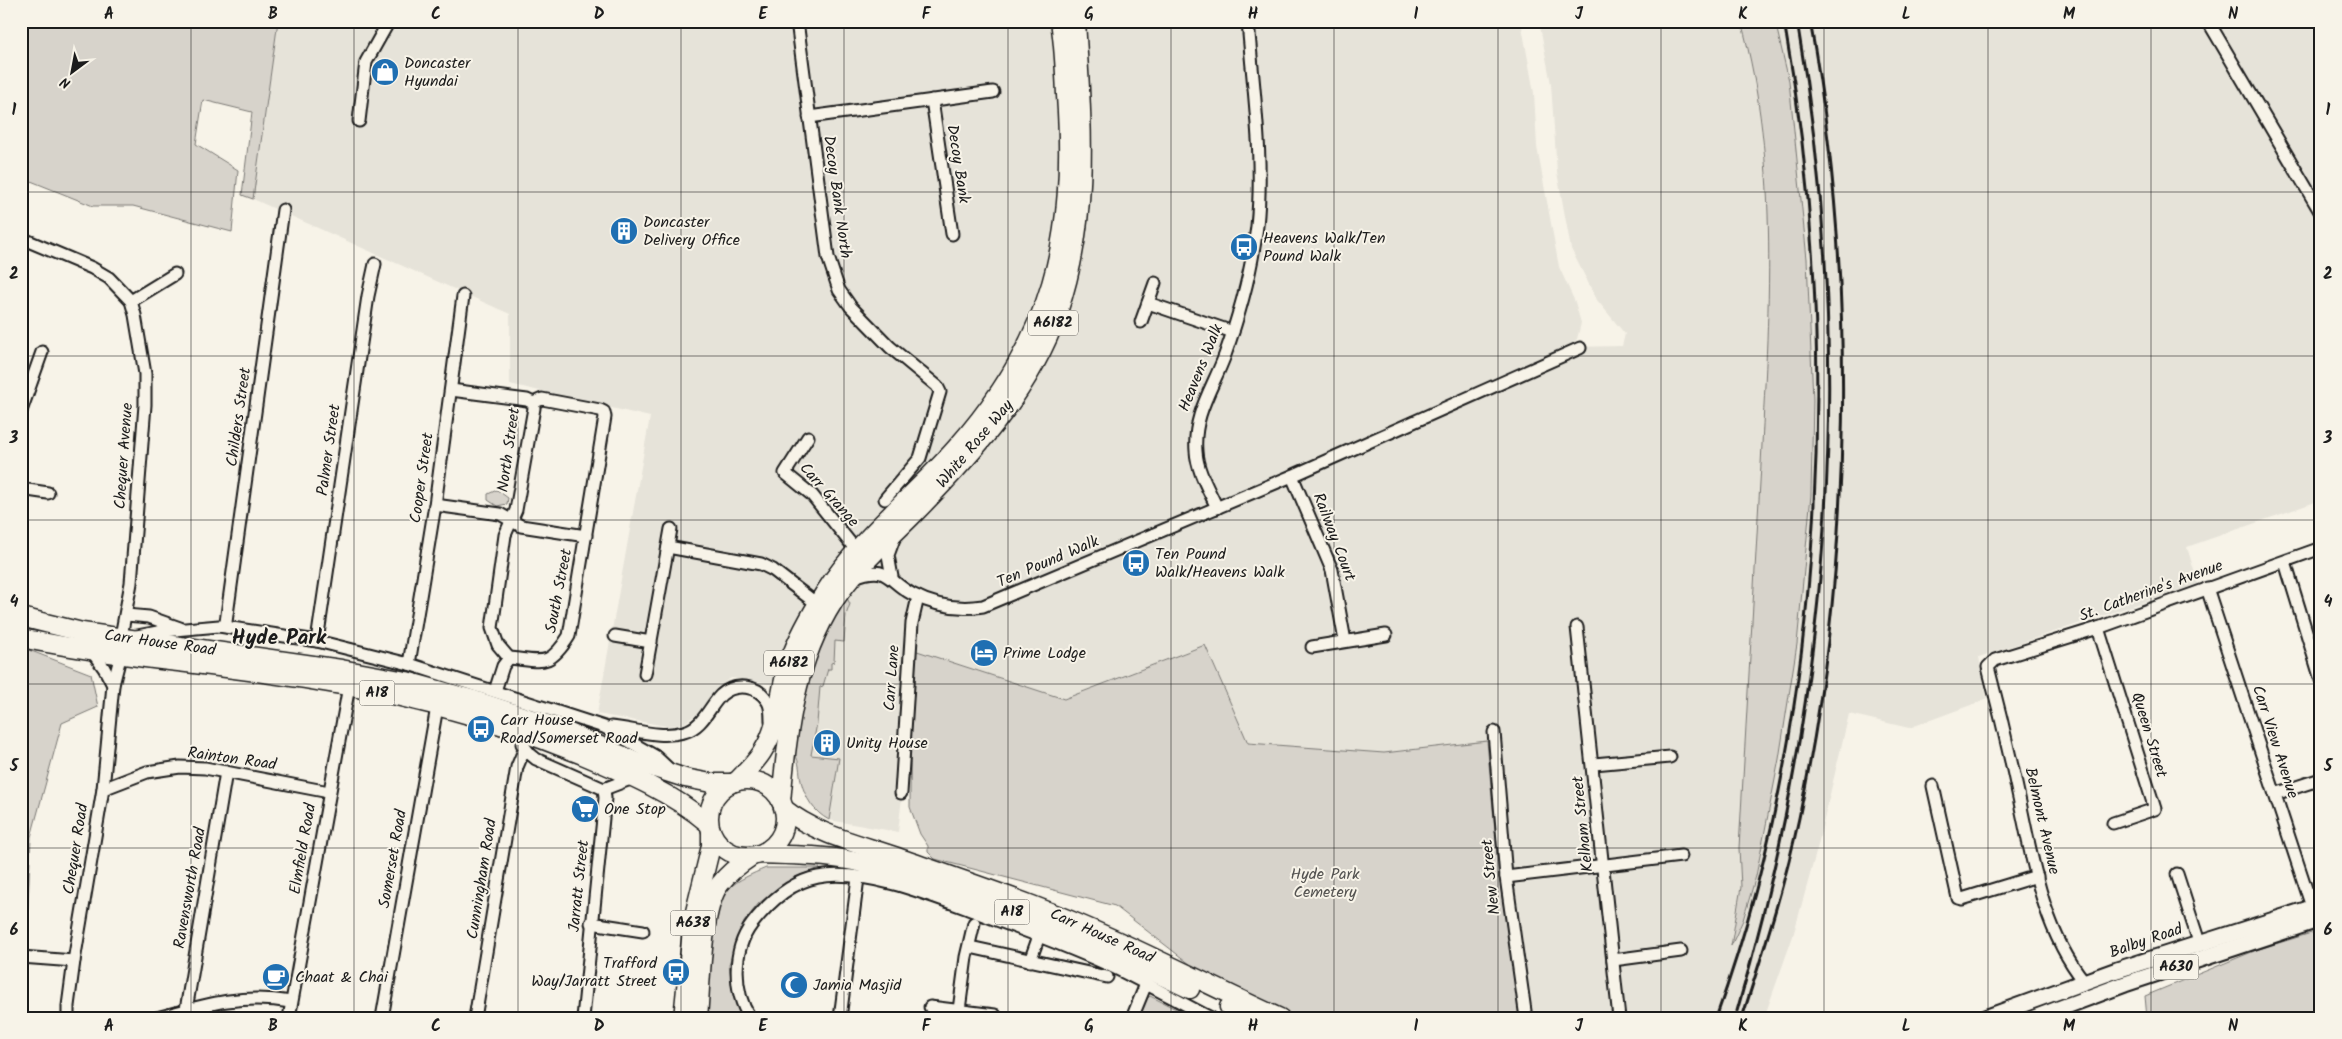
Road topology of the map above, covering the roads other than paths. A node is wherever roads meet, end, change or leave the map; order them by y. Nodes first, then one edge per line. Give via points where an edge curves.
1 (389, 21) edge
2 (796, 21) edge
3 (1060, 21) edge
4 (1076, 21) edge
5 (1248, 21) edge
6 (2208, 21) edge
7 (993, 92) dead end
8 (932, 100) junction
9 (809, 117) junction
10 (358, 121) dead end
11 (283, 210) dead end
12 (2321, 213) edge
13 (952, 234) dead end
14 (21, 238) edge
15 (375, 264) dead end
16 (175, 274) dead end
17 (1155, 283) dead end
18 (463, 296) dead end
19 (131, 301) junction
20 (1148, 303) junction
21 (1142, 322) dead end
22 (1233, 332) junction
23 (1580, 348) dead end
24 (42, 352) dead end
25 (451, 390) junction
26 (533, 403) junction
27 (21, 411) edge
28 (808, 437) dead end
29 (1292, 476) junction
30 (21, 489) edge
31 (48, 494) dead end
32 (885, 499) dead end
33 (435, 505) junction
34 (1217, 508) junction
35 (511, 522) junction
36 (671, 529) dead end
37 (898, 529) junction
38 (586, 536) junction
39 (668, 547) junction
40 (2321, 548) edge
41 (856, 550) junction
42 (2285, 562) junction
43 (892, 577) junction
44 (851, 578) junction
45 (2206, 588) junction
46 (918, 597) junction
47 (817, 604) junction
48 (126, 615) junction
49 (21, 617) edge
50 (227, 627) junction
51 (1577, 627) dead end
52 (2098, 628) junction
53 (181, 629) junction
54 (1386, 635) dead end
55 (615, 636) dead end
56 (21, 638) edge
57 (123, 638) junction
58 (317, 641) junction
59 (1345, 641) junction
60 (651, 642) junction
61 (1312, 647) dead end
62 (91, 650) junction
63 (122, 654) junction
64 (509, 658) junction
65 (1991, 662) joint
66 (409, 664) junction
67 (645, 674) dead end
68 (2321, 680) edge
69 (113, 685) junction
70 (349, 686) junction
71 (496, 691) junction
72 (437, 707) junction
73 (604, 727) junction
74 (772, 728) junction
75 (513, 730) junction
76 (1494, 732) dead end
77 (664, 735) junction
78 (525, 748) junction
79 (652, 754) junction
80 (1670, 757) dead end
81 (1594, 764) junction
82 (226, 772) junction
83 (674, 774) junction
84 (633, 778) junction
85 (2321, 779) edge
86 (733, 782) junction
87 (1933, 786) dead end
88 (103, 789) junction
89 (604, 789) junction
90 (330, 792) junction
91 (901, 792) dead end
92 (2275, 794) junction
93 (782, 805) junction
94 (2113, 823) dead end
95 (710, 827) junction
96 (755, 855) junction
97 (1681, 856) dead end
98 (1603, 866) junction
99 (2177, 874) dead end
100 (2037, 876) junction
101 (1506, 877) junction
102 (858, 878) junction
103 (2318, 910) edge
104 (591, 923) junction
105 (974, 923) dead end
106 (643, 931) dead end
107 (1040, 936) junction
108 (2199, 942) junction
109 (970, 947) junction
110 (1681, 951) dead end
111 (21, 957) edge
112 (1613, 960) junction
113 (74, 961) junction
114 (1030, 961) junction
115 (1107, 977) dead end
116 (2084, 981) junction
117 (1146, 984) junction
118 (2125, 984) junction
119 (291, 1002) junction
120 (930, 1007) dead end
121 (186, 1010) junction
122 (959, 1010) junction
123 (995, 1015) dead end
124 (1993, 1017) edge
125 (68, 1018) edge
126 (157, 1018) edge
127 (289, 1018) edge
128 (382, 1018) edge
129 (475, 1018) edge
130 (582, 1018) edge
131 (683, 1018) edge
132 (698, 1018) edge
133 (750, 1018) edge
134 (840, 1018) edge
135 (1132, 1018) edge
136 (1211, 1018) edge
137 (1250, 1018) edge
138 (1280, 1018) edge
139 (1526, 1018) edge
140 (1619, 1018) edge
141 (2034, 1018) edge

1 - 10 street via 366,62
2 - 9 street, Decoy Bank North
3 - 41 highway, White Rose Way / A6182 via 1070,147 1067,211 1060,249 1040,318 1016,367 980,420
4 - 37 highway, White Rose Way / A6182 via 1083,142 1081,207 1072,261 1058,312 1032,367 1010,403 958,469
5 - 22 street, Heavens Walk via 1259,183 1253,254
6 - 12 street
7 - 8 street
8 - 9 street
8 - 13 street, Decoy Bank
9 - 32 street, Decoy Bank North via 828,257 839,290 866,324 940,392 920,458
11 - 50 street, Childers Street
14 - 19 street, Chequer Avenue via 92,268 109,278
15 - 58 street, Palmer Street
16 - 19 street
17 - 20 street
18 - 25 street, Cooper Street
19 - 48 street, Chequer Avenue via 145,374
20 - 21 street
20 - 22 street
22 - 34 street, Heavens Walk via 1196,423 1196,454
23 - 29 street
24 - 27 street
25 - 26 street, North Street
25 - 33 street, Cooper Street
26 - 35 street, North Street via 526,463
26 - 38 street, South Street via 542,399 604,412
28 - 41 street, Carr Grange via 785,473 812,495
29 - 34 street
29 - 59 street, Railway Court via 1332,570
30 - 31 street
33 - 35 street, North Street via 500,514
33 - 66 street, Cooper Street
34 - 46 street, Ten Pound Walk via 983,606 943,606
35 - 38 street, South Street
35 - 64 street, North Street via 505,535 492,628 498,645
36 - 39 street
37 - 43 street via 888,555
37 - 44 highway, White Rose Way / A6182
38 - 64 street, South Street via 569,636 559,653 544,660
39 - 47 street via 761,564
39 - 60 street
40 - 42 street, St. Catherine's Avenue
41 - 47 highway, White Rose Way / A6182
42 - 45 street, St. Catherine's Avenue
42 - 68 street
43 - 44 street, Ten Pound Walk via 872,571
43 - 46 street, Ten Pound Walk
44 - 93 highway, White Rose Way / A6182 via 806,654 794,702
45 - 52 street, St. Catherine's Avenue
45 - 92 street, Carr View Avenue
46 - 91 street, Carr Lane via 912,623
47 - 74 highway, White Rose Way / A6182 via 789,663
48 - 53 street via 149,617
48 - 57 street, Chequer Avenue
49 - 57 highway, Carr House Road / A18
50 - 53 street
50 - 58 street
51 - 81 street, Kelham Street
52 - 65 street, St. Catherine's Avenue
52 - 94 street, Queen Street via 2155,809
53 - 57 street
54 - 59 street
55 - 60 street
56 - 62 highway, Carr House Road / A18
57 - 83 highway, Carr House Road / A18 via 406,681 553,726
58 - 66 street
59 - 61 street
60 - 67 street
62 - 63 highway, Carr House Road / A18
62 - 69 street
63 - 69 street, Chequer Road
63 - 70 highway, Carr House Road / A18
64 - 71 street via 503,666
65 - 100 street, Belmont Avenue via 1988,667
66 - 71 street
69 - 88 street, Chequer Road
70 - 72 highway, Carr House Road / A18
70 - 90 street, Elmfield Road
71 - 73 street
72 - 75 highway, Carr House Road / A18
72 - 128 street, Somerset Road
73 - 77 street
73 - 79 street
74 - 77 street via 769,704 764,696 756,690 739,687 721,695 707,716 686,732
74 - 86 highway, White Rose Way / A6182 via 765,748
75 - 78 street
75 - 84 highway, Carr House Road / A18
76 - 101 street, New Street
77 - 79 street via 654,741
78 - 89 street via 536,759
78 - 129 street, Cunningham Road via 517,766
79 - 83 street
80 - 81 street
81 - 98 street, Kelham Street
82 - 88 street, Rainton Road via 192,767 165,769 147,772
82 - 90 street, Rainton Road
82 - 121 street, Ravensworth Road
83 - 86 highway, Carr House Road / A18 via 711,783
84 - 89 street
84 - 95 highway, Carr House Road / A18 via 681,803
85 - 92 street
86 - 93 highway via 755,781 768,787
86 - 95 highway via 714,798 709,813
87 - 100 street via 1958,898
88 - 113 street, Chequer Road
89 - 104 street, Jarratt Street
90 - 119 street, Elmfield Road
92 - 103 street, Carr View Avenue
93 - 96 highway via 784,823 781,836 773,846
93 - 138 highway, Carr House Road / A18 via 814,829 1033,905
95 - 96 highway via 718,844 732,853
95 - 131 highway, A638 via 710,846 693,920
96 - 132 highway, A638 via 734,869 718,886 710,908
96 - 137 highway, Carr House Road / A18 via 817,856 853,861 987,902 1048,926
97 - 98 street
98 - 101 street
98 - 112 street, Kelham Street
99 - 108 street
100 - 116 street, Belmont Avenue via 2050,920
101 - 139 street, New Street
102 - 107 street via 896,885
102 - 133 street via 831,875 808,880 785,891 763,910 749,928 739,954 738,984
102 - 134 street
103 - 108 main road, Balby Road / A630
103 - 118 main road, Balby Road / A630
104 - 106 street
104 - 130 street, Jarratt Street
105 - 109 street
107 - 114 street
107 - 117 street
108 - 116 main road, Balby Road / A630
109 - 114 street
109 - 122 street
110 - 112 street
111 - 113 street
112 - 140 street, Kelham Street
113 - 125 street, Chequer Road
114 - 115 street
116 - 118 main road, A630 via 2106,988
116 - 124 main road, Balby Road / A630
117 - 135 street
117 - 136 street
118 - 141 main road, Balby Road / A630
119 - 121 street via 242,998
119 - 127 street, Elmfield Road
120 - 122 street
121 - 126 street
122 - 123 street

